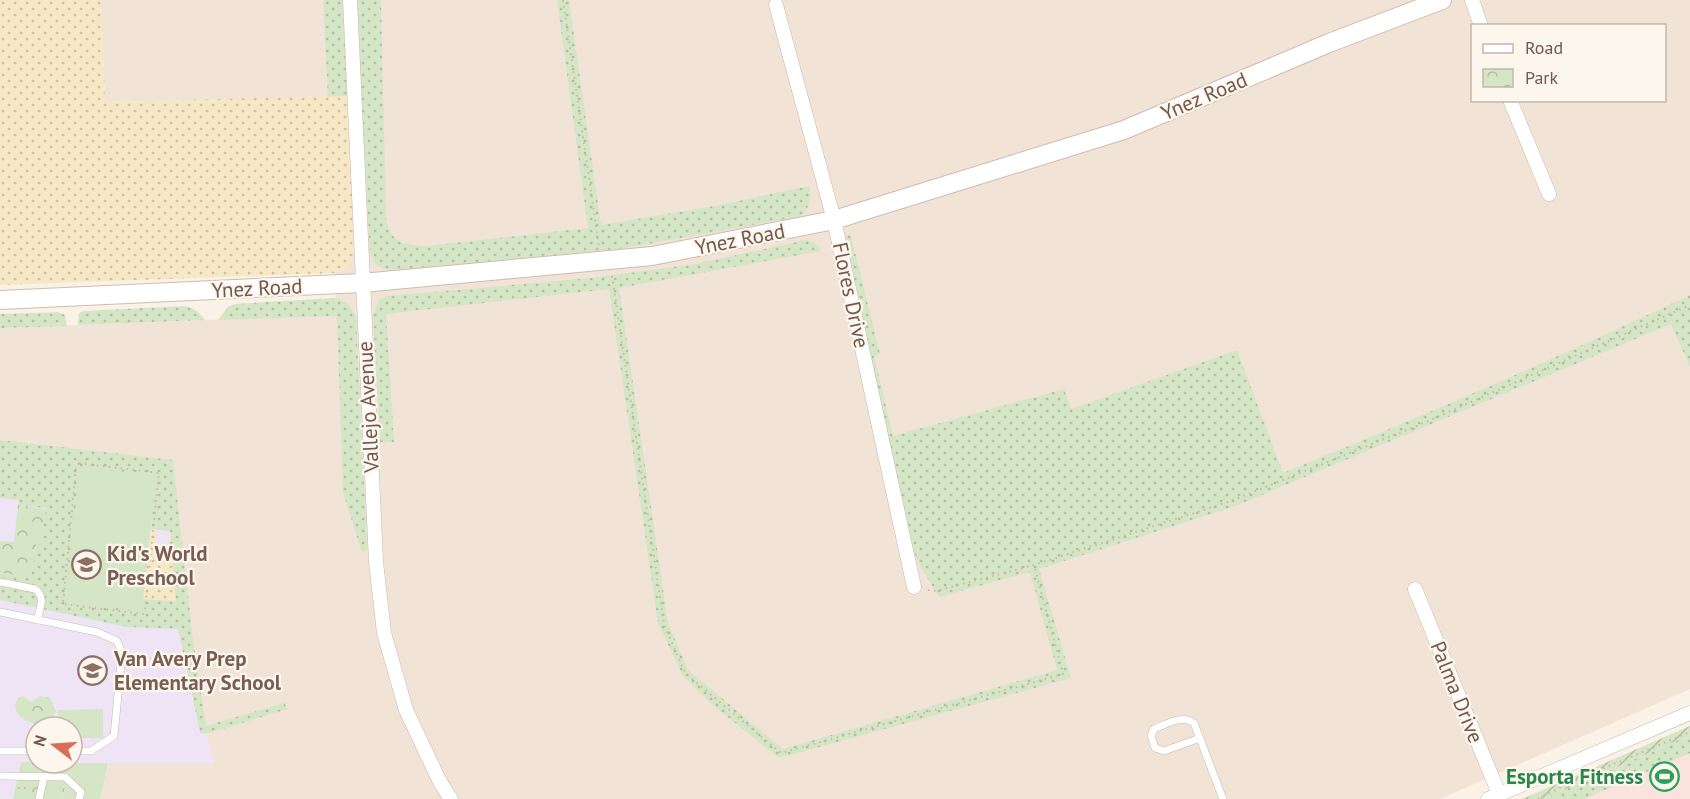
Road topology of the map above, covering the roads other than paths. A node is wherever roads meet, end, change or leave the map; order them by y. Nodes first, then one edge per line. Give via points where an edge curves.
1 (350, 0) edge
2 (1442, 0) edge
3 (1472, 0) edge
4 (776, 5) dead end
5 (1480, 24) edge
6 (1511, 102) edge
7 (1549, 194) dead end
8 (834, 220) junction
9 (362, 284) junction
10 (0, 300) edge
11 (0, 582) edge
12 (914, 588) road end
13 (1415, 589) dead end
14 (0, 612) edge
15 (37, 620) junction
16 (1690, 713) edge
17 (1200, 738) junction
18 (0, 751) edge
19 (24, 751) edge
20 (84, 751) edge
21 (0, 776) edge
22 (44, 777) junction
23 (1495, 797) edge
24 (39, 799) edge
25 (79, 799) edge
26 (451, 799) edge
27 (1223, 799) edge

1 - 9 street, Vallejo Avenue
2 - 8 main road, Ynez Road via 1124,130
3 - 5 street
4 - 8 street, Flores Drive
6 - 7 street
8 - 9 main road, Ynez Road via 652,256
8 - 12 street, Flores Drive
9 - 10 main road, Ynez Road
9 - 26 street, Vallejo Avenue via 376,562 384,633 406,710
11 - 15 lane via 39,593 42,599
13 - 23 street, Palma Drive
14 - 15 lane
15 - 20 lane via 96,632 117,641 122,653 114,736 91,751
16 - 23 street
17 - 17 lane via 1189,719 1154,729 1151,736 1155,748 1164,751
17 - 27 lane
18 - 19 lane
21 - 22 lane
22 - 24 lane
22 - 25 lane via 65,777 81,792

